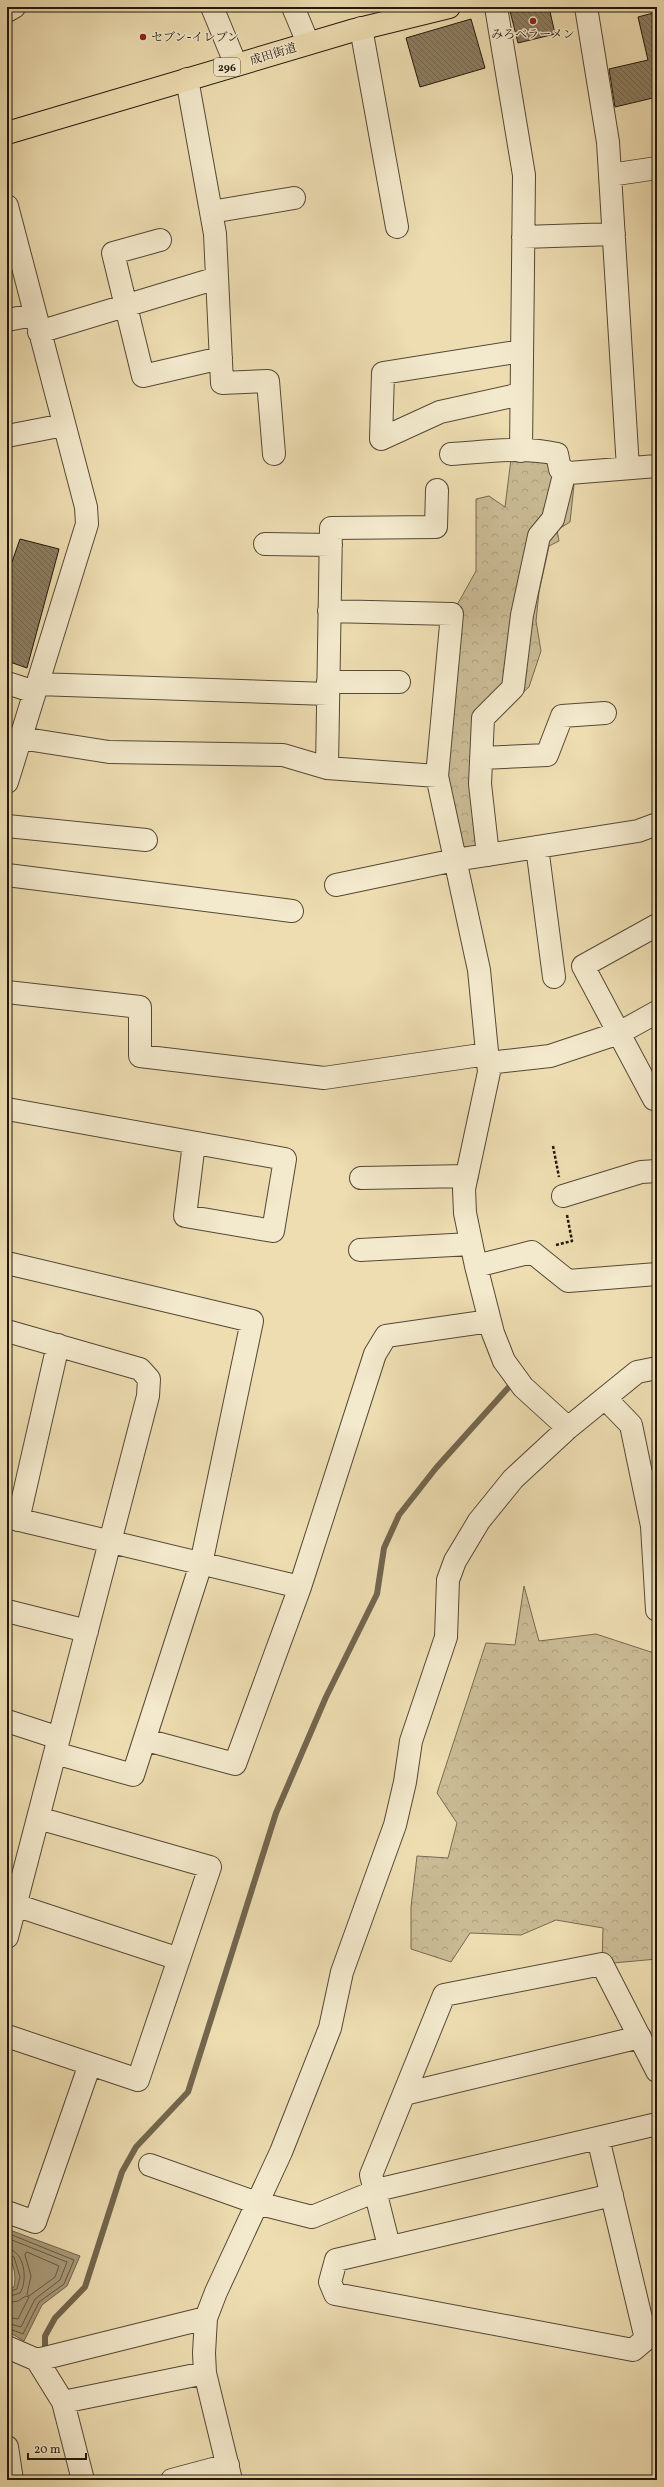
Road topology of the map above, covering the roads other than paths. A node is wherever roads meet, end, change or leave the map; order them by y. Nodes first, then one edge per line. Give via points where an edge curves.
1 (14, 7) edge
2 (212, 7) edge
3 (293, 7) edge
4 (449, 7) edge
5 (496, 7) edge
6 (586, 7) edge
7 (7, 11) edge
8 (361, 28) junction
9 (308, 43) junction
10 (236, 65) junction
11 (188, 79) junction
12 (7, 134) edge
13 (657, 168) edge
14 (610, 175) junction
15 (294, 198) dead end
16 (7, 206) edge
17 (211, 212) junction
18 (397, 226) dead end
19 (614, 234) junction
20 (523, 237) junction
21 (160, 240) dead end
22 (217, 278) junction
23 (125, 306) junction
24 (7, 320) edge
25 (37, 324) junction
26 (522, 351) junction
27 (221, 358) junction
28 (521, 394) junction
29 (64, 425) junction
30 (7, 436) edge
31 (521, 450) junction
32 (274, 454) dead end
33 (451, 454) dead end
34 (657, 466) edge
35 (628, 468) junction
36 (565, 471) junction
37 (437, 490) dead end
38 (265, 544) dead end
39 (331, 545) junction
40 (329, 611) junction
41 (399, 682) dead end
42 (7, 683) edge
43 (36, 688) junction
44 (328, 688) junction
45 (605, 713) dead end
46 (20, 738) junction
47 (481, 758) junction
48 (327, 768) junction
49 (437, 776) junction
50 (7, 782) edge
51 (657, 824) edge
52 (7, 826) edge
53 (146, 840) dead end
54 (537, 847) junction
55 (488, 855) junction
56 (455, 860) junction
57 (7, 876) edge
58 (336, 885) dead end
59 (292, 911) dead end
60 (657, 925) edge
61 (554, 977) dead end
62 (7, 992) edge
63 (657, 1012) edge
64 (619, 1034) junction
65 (488, 1059) junction
66 (654, 1099) dead end
67 (7, 1109) edge
68 (194, 1143) junction
69 (657, 1171) edge
70 (467, 1176) junction
71 (362, 1178) dead end
72 (563, 1196) dead end
73 (471, 1244) junction
74 (360, 1250) dead end
75 (7, 1264) edge
76 (476, 1266) junction
77 (657, 1274) edge
78 (490, 1321) junction
79 (7, 1331) edge
80 (58, 1345) junction
81 (657, 1368) edge
82 (605, 1398) junction
83 (568, 1428) junction
84 (648, 1457) edge
85 (12, 1518) edge
86 (110, 1543) junction
87 (655, 1545) edge
88 (201, 1564) junction
89 (300, 1587) junction
90 (657, 1610) edge
91 (7, 1611) edge
92 (87, 1632) junction
93 (7, 1721) edge
94 (146, 1740) junction
95 (57, 1746) junction
96 (38, 1818) junction
97 (15, 1905) junction
98 (7, 1937) edge
99 (179, 1959) junction
100 (7, 2036) edge
101 (640, 2037) junction
102 (90, 2064) junction
103 (657, 2071) edge
104 (404, 2094) junction
105 (657, 2124) edge
106 (598, 2138) junction
107 (150, 2165) dead end
108 (375, 2191) junction
109 (612, 2195) junction
110 (257, 2203) junction
111 (7, 2212) edge
112 (389, 2246) junction
113 (206, 2318) junction
114 (7, 2347) edge
115 (37, 2360) junction
116 (206, 2373) junction
117 (63, 2402) junction
118 (7, 2447) edge
119 (230, 2472) edge
120 (12, 2480) edge
121 (83, 2480) edge
122 (172, 2480) edge

1 - 7 street
2 - 10 street
3 - 9 street
4 - 8 highway, 成田街道 / 296
5 - 20 street via 524,175
6 - 14 street via 608,142
8 - 9 highway, 成田街道 / 296
8 - 18 street
9 - 10 highway, 成田街道 / 296
10 - 11 highway, 成田街道 / 296
11 - 12 highway, 成田街道 / 296
11 - 17 street
13 - 14 street
14 - 19 street
15 - 17 street
16 - 25 street
17 - 22 street
19 - 20 street
19 - 35 street
20 - 26 street
21 - 23 street via 113,253
22 - 23 street
22 - 27 street
23 - 25 street
23 - 27 street via 143,376
24 - 25 street
25 - 29 street
26 - 28 street
26 - 28 street via 383,373 381,439 440,412
27 - 32 street via 222,383 268,381
28 - 31 street
29 - 30 street
29 - 43 street via 86,507 87,524
31 - 33 street
31 - 36 street via 557,454 560,469
34 - 35 street
35 - 36 street via 569,473
36 - 47 street via 553,519 539,536 522,614 513,688 483,718
37 - 39 street via 436,527 332,528
38 - 39 street
39 - 40 street
40 - 44 street
40 - 49 street via 452,614
41 - 44 street
42 - 43 street
43 - 44 street
43 - 46 street
44 - 48 street
45 - 47 street via 562,716 547,755
46 - 48 street via 109,752 283,754
46 - 50 street
47 - 55 street via 480,784
48 - 49 street
49 - 56 street
51 - 54 street via 638,831
52 - 53 street
54 - 55 street
54 - 61 street
55 - 56 street
56 - 58 street
56 - 65 street via 479,970
57 - 59 street
60 - 64 street via 583,966
62 - 65 street via 140,1007 140,1056 324,1078
63 - 64 street
64 - 65 street via 550,1056
64 - 66 street
65 - 70 street via 489,1072
67 - 68 street
68 - 68 street via 185,1216 273,1231 285,1159
69 - 72 street via 641,1172
70 - 71 street
70 - 73 street via 464,1189 465,1212
73 - 74 street
73 - 76 street
75 - 88 street via 252,1321
76 - 77 street via 532,1252 568,1281
76 - 78 street
78 - 83 street via 504,1361 523,1387
78 - 89 street via 386,1336 375,1354
79 - 80 street
80 - 85 street
80 - 86 street via 140,1369 149,1379 148,1396
81 - 82 street via 637,1372
82 - 83 street
82 - 84 street via 631,1425
83 - 110 street via 513,1479 480,1521 455,1560 448,1580 446,1637 411,1741 406,1782 395,1825 342,1972 330,2028 281,2152
84 - 87 street
85 - 86 street
86 - 88 street
86 - 92 street
87 - 90 street
88 - 89 street
88 - 94 street
89 - 94 street via 236,1764
91 - 92 street
92 - 95 street
93 - 95 street
94 - 95 street via 133,1775
95 - 96 street
96 - 97 street
96 - 99 street via 210,1866
97 - 98 street
97 - 99 street
99 - 102 street via 138,2080
100 - 102 street
101 - 103 street
101 - 104 street
101 - 104 street via 602,1964 444,1995
102 - 111 street via 35,2222
104 - 108 street via 371,2175
105 - 106 street
106 - 108 street
106 - 109 street
107 - 110 street
108 - 110 street via 312,2217
108 - 112 street
109 - 112 street
109 - 112 street via 646,2339 633,2350 335,2294 330,2282 336,2260
110 - 113 street
113 - 115 street
113 - 116 street
114 - 115 street
115 - 117 street
116 - 117 street
116 - 119 street
117 - 121 street
118 - 120 street
119 - 122 street

